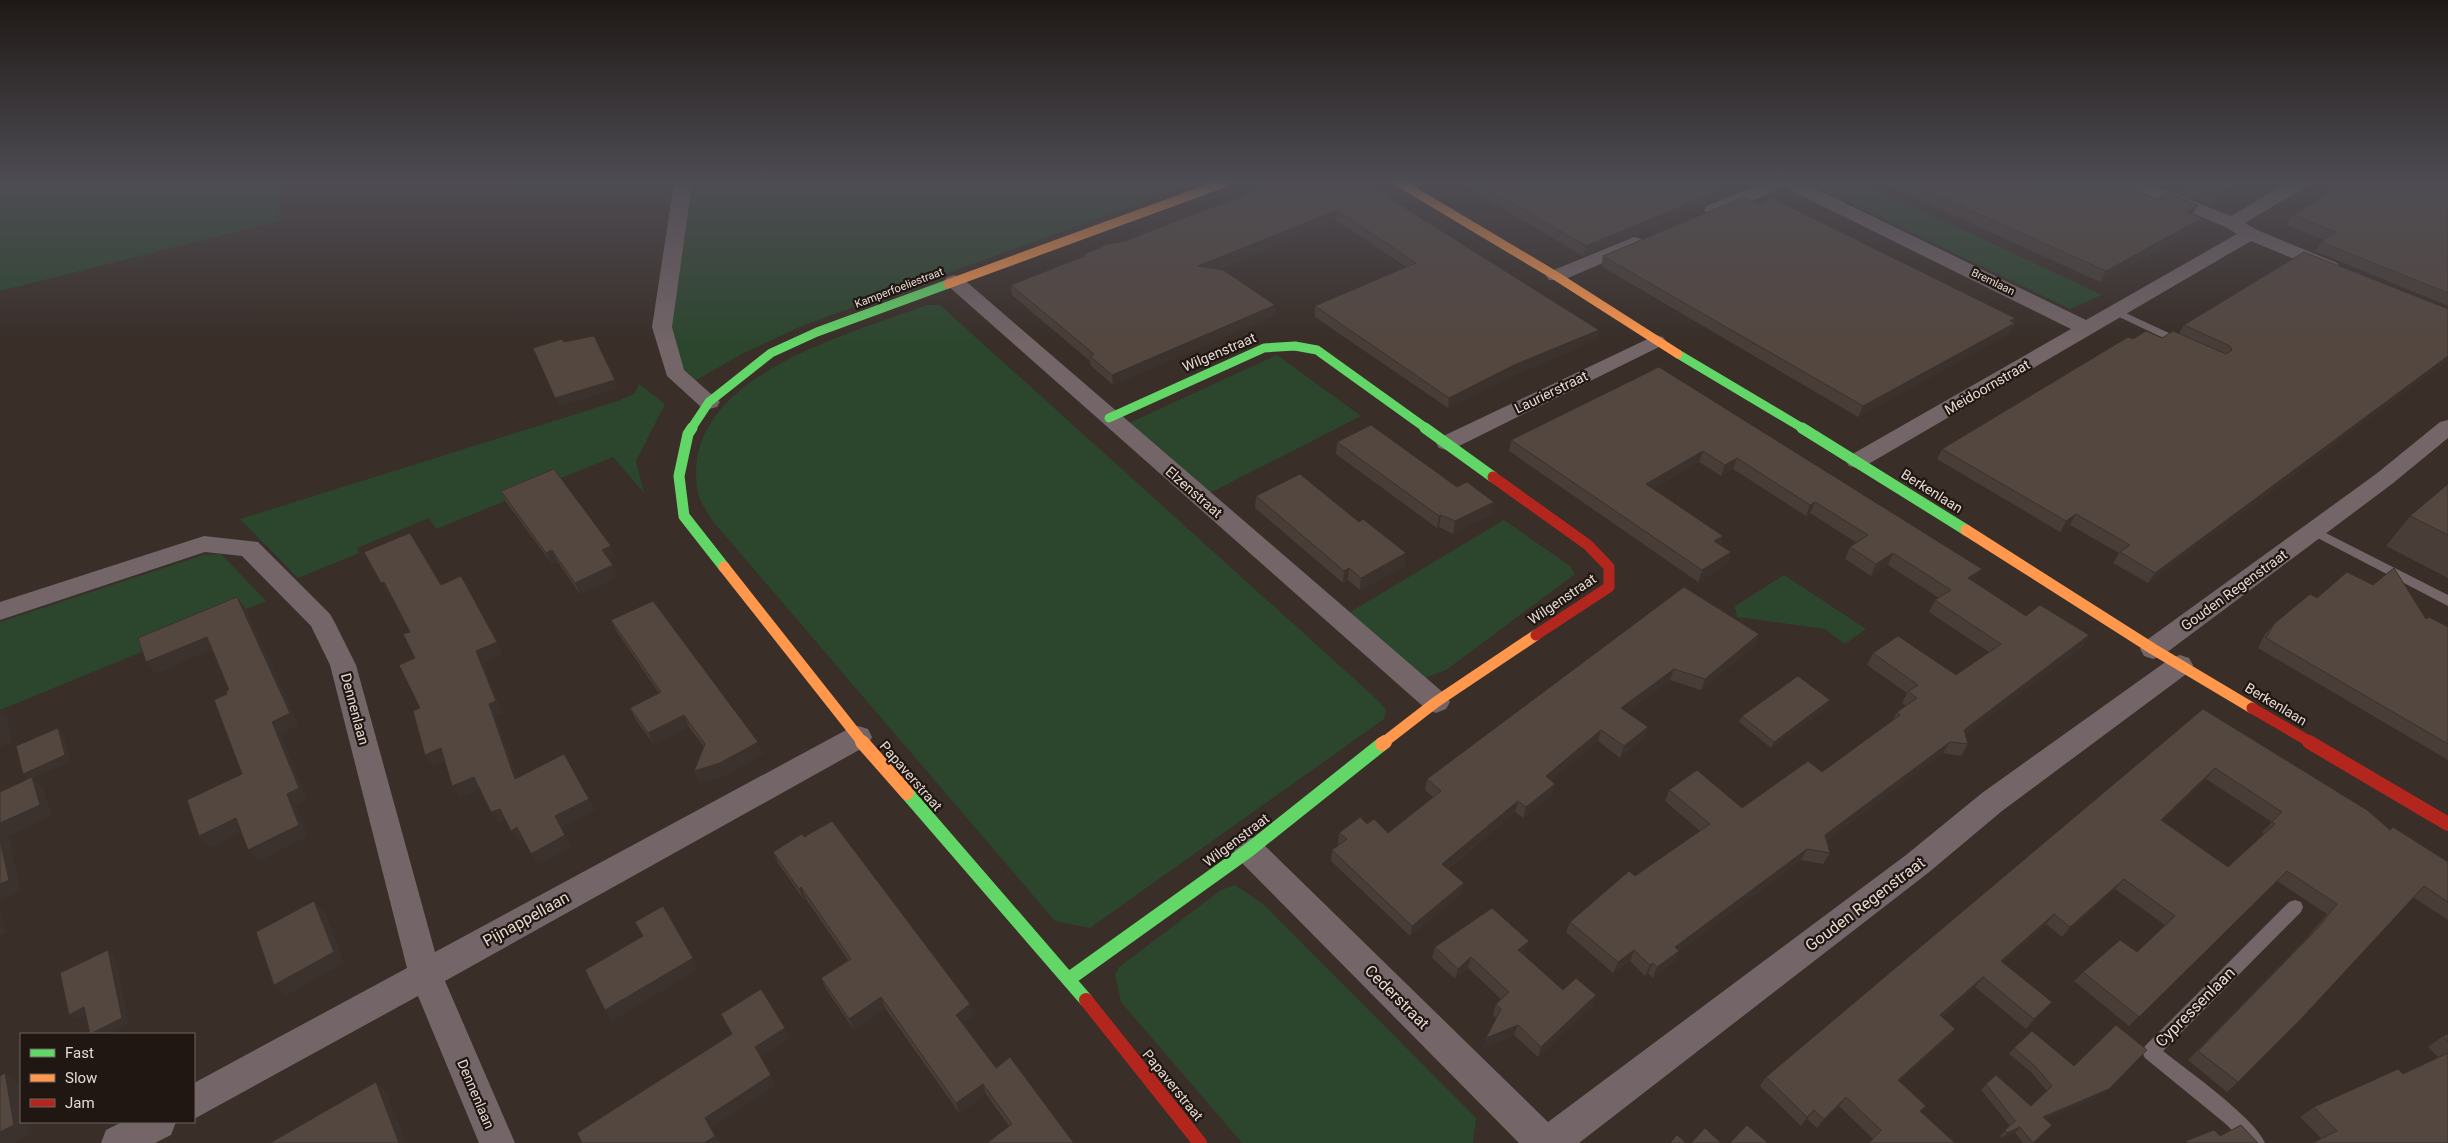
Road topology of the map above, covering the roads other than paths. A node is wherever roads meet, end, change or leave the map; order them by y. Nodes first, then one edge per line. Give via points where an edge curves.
1 (675, 236) edge
2 (1076, 236) edge
3 (1489, 236) edge
4 (1651, 236) edge
5 (1899, 236) edge
6 (2246, 236) edge
7 (2256, 236) edge
8 (2349, 275) edge
9 (1556, 276) junction
10 (954, 280) junction
11 (2117, 312) junction
12 (2088, 329) junction
13 (1656, 341) junction
14 (2193, 348) edge
15 (709, 402) junction
16 (1109, 418) junction
17 (2448, 426) edge
18 (1447, 443) junction
19 (1857, 461) junction
20 (2314, 531) junction
21 (2448, 601) edge
22 (0, 611) edge
23 (2154, 649) junction
24 (2180, 665) junction
25 (1436, 702) junction
26 (858, 737) junction
27 (2448, 824) edge
28 (1249, 850) junction
29 (2295, 906) dead end
30 (425, 974) junction
31 (1069, 979) junction
32 (195, 1101) edge
33 (156, 1123) edge
34 (119, 1143) edge
35 (497, 1143) edge
36 (1200, 1143) edge
37 (1544, 1143) edge
38 (1550, 1143) edge
39 (2256, 1143) edge

1 - 15 street via 662,327 674,372
2 - 10 street, Kamperfoeliestraat
3 - 9 street, Berkenlaan
4 - 9 street
5 - 12 street, Bremlaan
6 - 11 street, Meidoornstraat
7 - 8 street
9 - 13 street, Berkenlaan
10 - 15 street, Kamperfoeliestraat via 771,353
10 - 16 street, Elzenstraat
11 - 12 street, Meidoornstraat
11 - 14 lane
12 - 19 street, Meidoornstraat
13 - 18 street, Laurierstraat
13 - 19 street, Berkenlaan
15 - 26 street, Papaverstraat via 688,434 679,476 684,516
16 - 18 street, Wilgenstraat via 1264,348 1295,346 1316,350
16 - 25 street, Elzenstraat
17 - 20 street, Gouden Regenstraat
18 - 25 street, Wilgenstraat via 1588,545 1608,567 1609,586
19 - 23 street, Berkenlaan
20 - 21 lane
20 - 23 street, Gouden Regenstraat
22 - 30 street, Dennenlaan via 204,544 250,548 321,621 343,665
23 - 24 street, Berkenlaan
24 - 27 street, Berkenlaan
24 - 38 street, Gouden Regenstraat via 1992,802 1917,864
25 - 28 street, Wilgenstraat
26 - 30 street, Pijnappellaan
26 - 31 street, Papaverstraat
28 - 31 street, Wilgenstraat
28 - 37 street, Cederstraat
29 - 39 lane, Cypressenlaan via 2151,1052 2233,1119
30 - 32 street, Pijnappellaan
30 - 35 street, Dennenlaan
31 - 36 street, Papaverstraat
33 - 34 street

